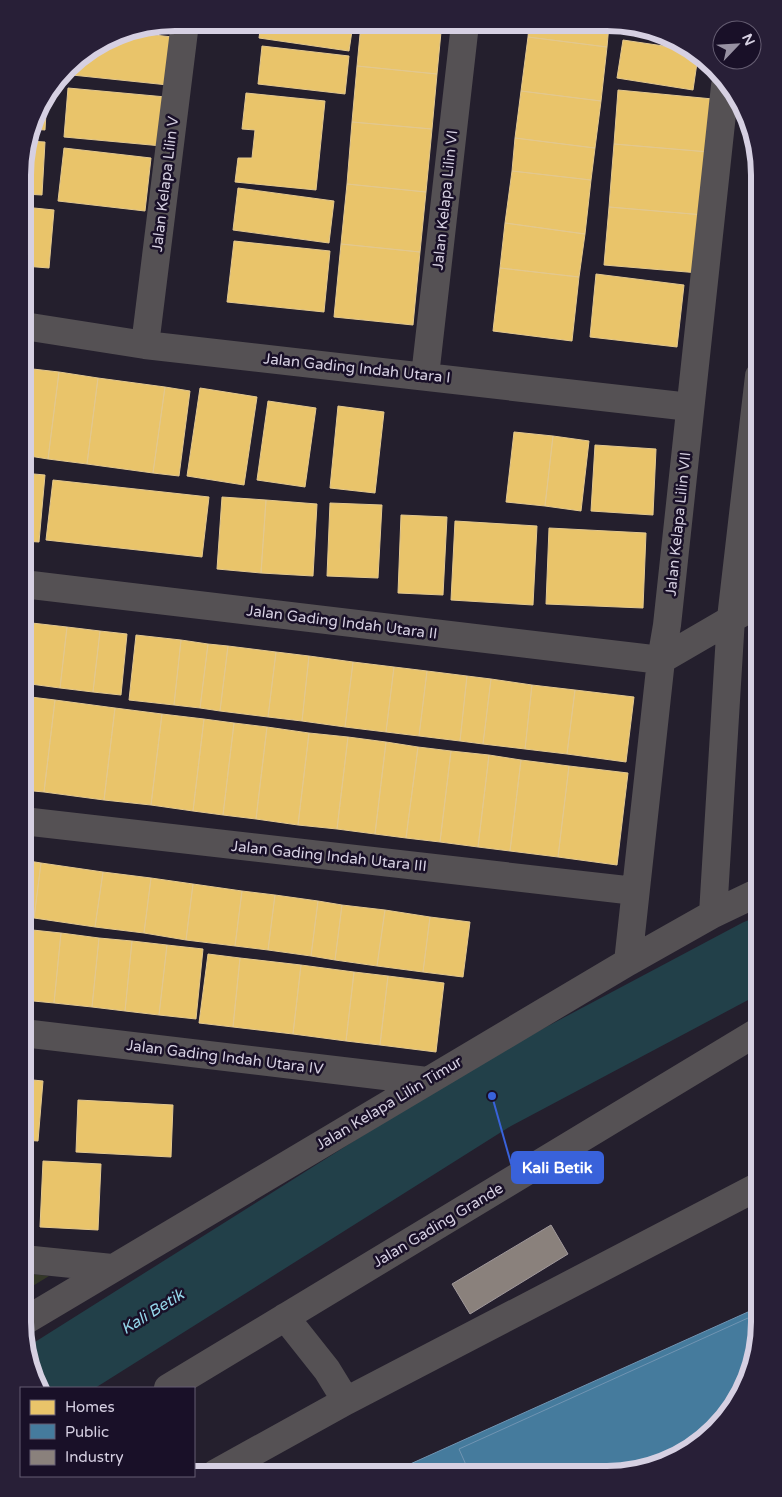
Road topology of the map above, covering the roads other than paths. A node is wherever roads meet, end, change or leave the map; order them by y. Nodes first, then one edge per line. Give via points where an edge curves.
1 (184, 31) edge
2 (464, 31) edge
3 (724, 93) edge
4 (31, 327) edge
5 (145, 345) junction
6 (425, 376) junction
7 (690, 407) junction
8 (751, 451) edge
9 (31, 585) edge
10 (751, 607) edge
11 (730, 618) junction
12 (661, 660) junction
13 (31, 822) edge
14 (635, 891) junction
15 (750, 896) edge
16 (713, 914) junction
17 (628, 962) junction
18 (31, 1034) edge
19 (750, 1036) edge
20 (427, 1080) junction
21 (750, 1191) edge
22 (31, 1260) edge
23 (112, 1268) junction
24 (31, 1317) edge
25 (285, 1317) junction
26 (170, 1387) edge
27 (346, 1401) junction
28 (229, 1466) edge

1 - 5 street, Jalan Kelapa Lilin V
2 - 6 street, Jalan Kelapa Lilin VI
3 - 7 street, Jalan Kelapa Lilin VII
4 - 5 street, Jalan Gading Indah Utara I
5 - 6 street, Jalan Gading Indah Utara I
6 - 7 street, Jalan Gading Indah Utara I
7 - 12 street, Jalan Kelapa Lilin VII
8 - 11 street
9 - 12 street, Jalan Gading Indah Utara II
10 - 11 street
11 - 12 street
11 - 16 street
12 - 14 street, Jalan Kelapa Lilin VII
13 - 14 street, Jalan Gading Indah Utara III
14 - 17 street, Jalan Kelapa Lilin VII
15 - 16 street, Jalan Kelapa Lilin Timur
16 - 17 street, Jalan Kelapa Lilin Timur
17 - 20 street, Jalan Kelapa Lilin Timur
18 - 20 street, Jalan Gading Indah Utara IV
19 - 25 street, Jalan Gading Grande
20 - 23 street, Jalan Kelapa Lilin Timur
21 - 27 street
22 - 23 street
23 - 24 street, Jalan Kelapa Lilin Timur
25 - 26 street, Jalan Gading Grande
25 - 27 street via 327,1370
27 - 28 street

